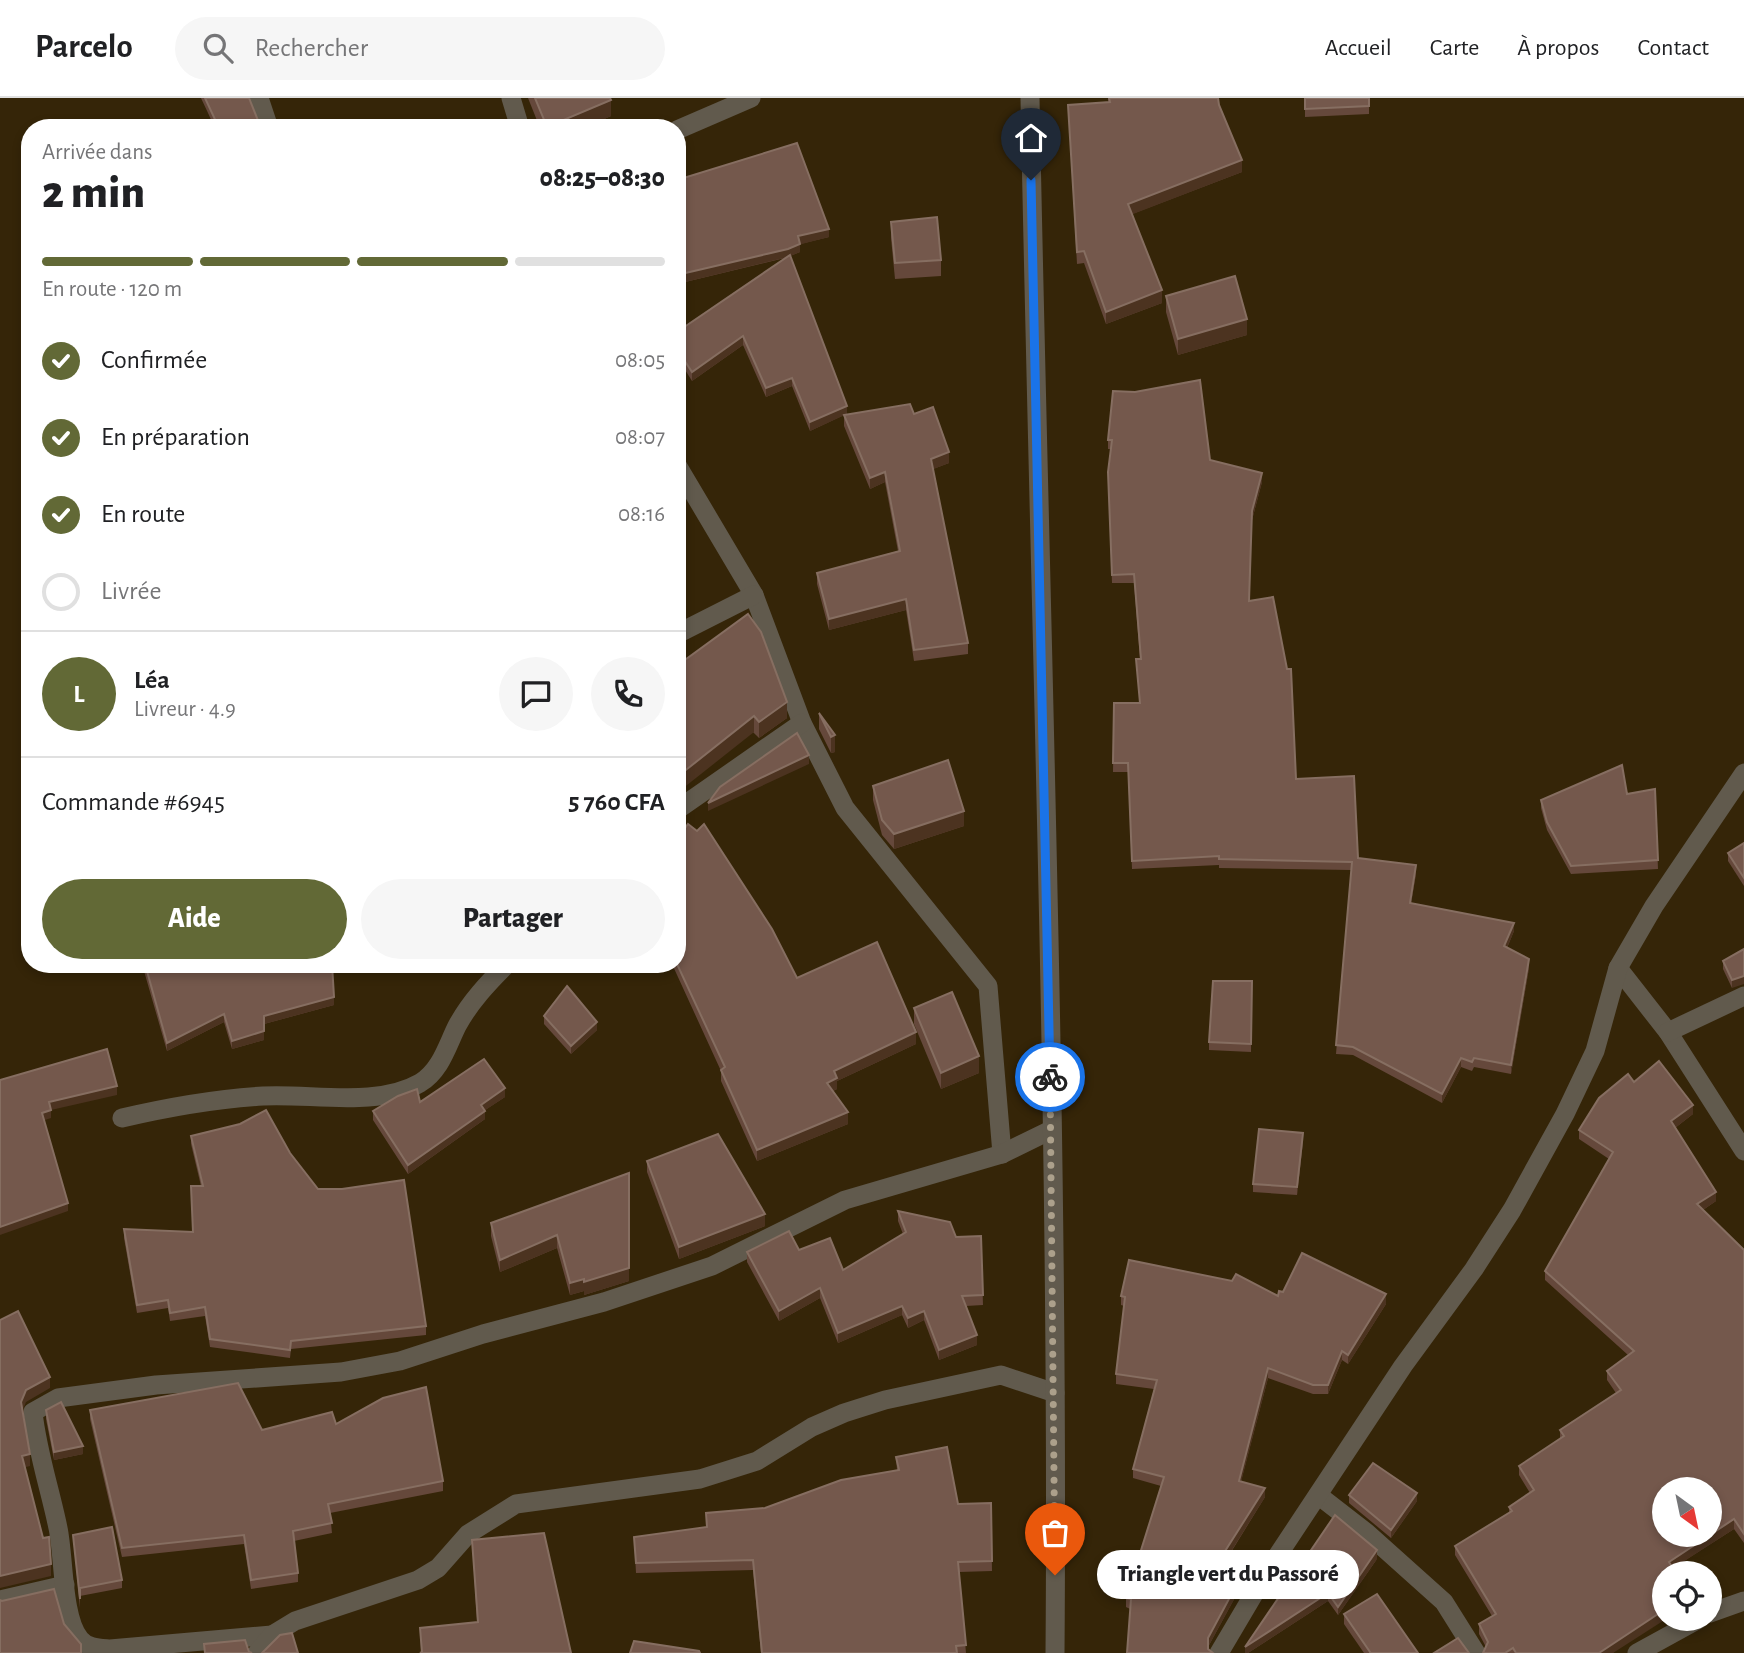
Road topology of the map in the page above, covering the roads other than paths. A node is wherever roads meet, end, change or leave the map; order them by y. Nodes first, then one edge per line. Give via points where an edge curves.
1 (259, 98) edge
2 (511, 98) edge
3 (751, 98) edge
4 (1030, 98) edge
5 (266, 119) edge
6 (517, 119) edge
7 (686, 126) edge
8 (686, 480) edge
9 (754, 595) junction
10 (686, 630) edge
11 (802, 723) junction
12 (1744, 774) edge
13 (686, 804) edge
14 (1618, 968) junction
15 (498, 973) edge
16 (1744, 996) edge
17 (1668, 1032) junction
18 (121, 1118) dead end
19 (1051, 1130) junction
20 (1744, 1151) edge
21 (1002, 1154) junction
22 (1055, 1393) junction
23 (1318, 1495) junction
24 (65, 1586) junction
25 (0, 1600) edge
26 (1744, 1601) edge
27 (1722, 1609) edge
28 (1677, 1631) edge
29 (272, 1635) junction
30 (257, 1653) edge
31 (1055, 1653) edge
32 (1219, 1653) edge
33 (1476, 1653) edge
34 (1637, 1653) edge

1 - 5 street
2 - 6 street
3 - 7 street
4 - 19 street
8 - 9 street
9 - 10 street
9 - 11 street
11 - 13 street
11 - 21 street via 845,808 989,986
12 - 14 street via 1654,906
14 - 17 street
14 - 23 street via 1595,1051 1512,1210
15 - 18 street via 480,991 442,1062 421,1082 399,1091 343,1098 267,1096 195,1102
16 - 17 street
17 - 20 street
19 - 21 street
19 - 22 street
21 - 24 street via 845,1200 712,1266 639,1291 372,1368 156,1385 42,1404 33,1412 35,1430 59,1530
22 - 29 street via 1001,1375 844,1413 757,1461 699,1479 516,1504 468,1534 438,1568 418,1580 295,1621
22 - 31 street
23 - 32 street
23 - 33 street via 1444,1602
24 - 25 street
24 - 29 street via 74,1629 81,1641 93,1647
26 - 27 street
28 - 34 street
29 - 30 street

